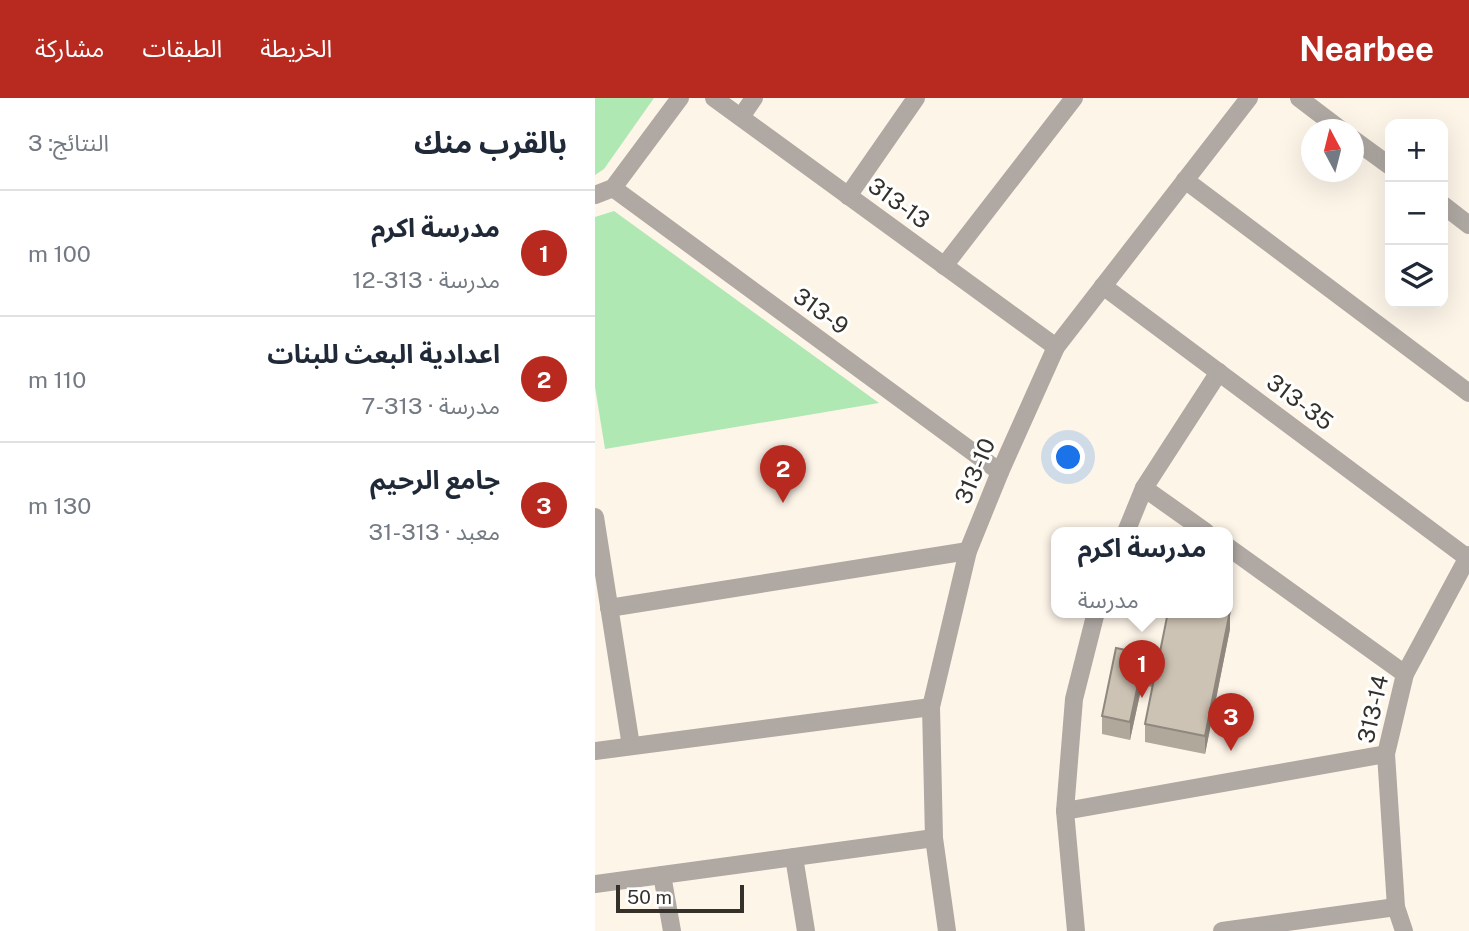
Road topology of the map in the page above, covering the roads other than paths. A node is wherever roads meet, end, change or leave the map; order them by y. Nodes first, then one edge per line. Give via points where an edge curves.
1 (680, 98) edge
2 (714, 98) edge
3 (754, 98) edge
4 (916, 98) edge
5 (1074, 98) edge
6 (1249, 98) edge
7 (1299, 98) edge
8 (741, 117) junction
9 (1327, 119) edge
10 (1364, 147) edge
11 (1385, 162) edge
12 (1185, 180) junction
13 (613, 188) junction
14 (595, 195) edge
15 (848, 196) junction
16 (1448, 209) edge
17 (1469, 225) edge
18 (944, 265) junction
19 (1104, 286) junction
20 (1056, 347) junction
21 (1219, 372) junction
22 (1469, 393) edge
23 (1000, 472) junction
24 (1144, 488) junction
25 (595, 517) edge
26 (1128, 527) edge
27 (1199, 527) edge
28 (968, 551) junction
29 (1233, 551) edge
30 (1468, 557) edge
31 (609, 608) junction
32 (1094, 618) edge
33 (1405, 674) junction
34 (931, 707) junction
35 (631, 746) junction
36 (595, 751) edge
37 (1386, 754) junction
38 (1065, 811) junction
39 (934, 838) junction
40 (794, 857) junction
41 (662, 875) junction
42 (595, 884) edge
43 (1396, 907) junction
44 (672, 931) edge
45 (806, 931) edge
46 (947, 931) edge
47 (1076, 931) edge
48 (1222, 931) edge
49 (1404, 931) edge

1 - 13 street
2 - 8 street, 313-13
3 - 8 street
4 - 15 street
5 - 18 street
6 - 12 street, 313-10
7 - 9 street
8 - 15 street, 313-13
10 - 11 street
12 - 19 street, 313-10
12 - 22 street
13 - 14 street
13 - 23 street, 313-9
15 - 18 street, 313-13
16 - 17 street
18 - 20 street, 313-13
19 - 20 street, 313-10
19 - 21 street, 313-35
20 - 23 street, 313-10
21 - 24 street
21 - 30 street, 313-35
23 - 28 street, 313-10
24 - 26 street
24 - 27 street
25 - 31 street
28 - 31 street
28 - 34 street, 313-10
29 - 33 street
30 - 33 street, 313-14
31 - 35 street
32 - 38 street via 1074,699
33 - 37 street, 313-14
34 - 35 street
34 - 39 street, 313-10
35 - 36 street
37 - 38 street
37 - 43 street, 313-14
38 - 47 street
39 - 40 street
39 - 46 street, 313-10
40 - 41 street
40 - 45 street
41 - 42 street
41 - 44 street
43 - 48 street
43 - 49 street, 313-14

